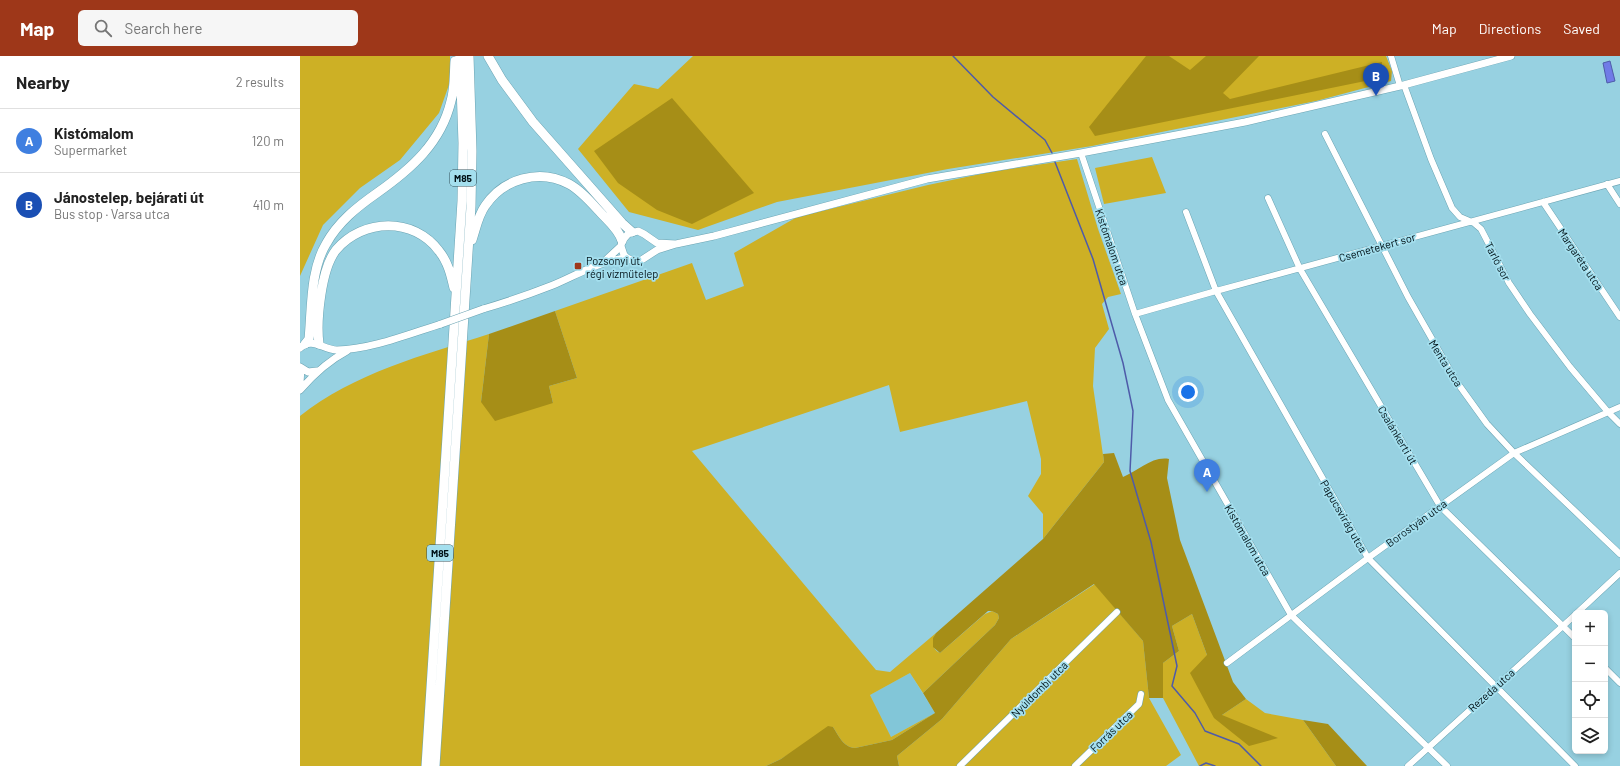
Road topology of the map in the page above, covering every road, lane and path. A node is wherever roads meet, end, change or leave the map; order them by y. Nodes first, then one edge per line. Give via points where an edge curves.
1 (456, 56) edge
2 (460, 56) edge
3 (468, 56) edge
4 (488, 56) edge
5 (1391, 56) edge
6 (1511, 56) edge
7 (1402, 85) junction
8 (1325, 134) dead end
9 (1081, 153) junction
10 (1620, 181) edge
11 (1607, 184) junction
12 (1268, 198) dead end
13 (1543, 202) junction
14 (1620, 204) edge
15 (1186, 212) dead end
16 (1469, 221) junction
17 (632, 232) junction
18 (649, 238) junction
19 (622, 243) junction
20 (676, 244) junction
21 (1382, 246) junction
22 (649, 254) junction
23 (468, 255) junction
24 (627, 258) junction
25 (603, 263) junction
26 (1300, 269) junction
27 (1216, 290) junction
28 (456, 300) junction
29 (1135, 314) junction
30 (1620, 317) edge
31 (302, 346) edge
32 (321, 346) junction
33 (349, 350) junction
34 (324, 366) junction
35 (300, 367) edge
36 (317, 371) junction
37 (300, 383) edge
38 (300, 390) edge
39 (1620, 407) edge
40 (1608, 412) junction
41 (1620, 424) edge
42 (1514, 453) junction
43 (1440, 506) junction
44 (1620, 554) edge
45 (1368, 558) junction
46 (1620, 573) edge
47 (1580, 610) edge
48 (1117, 612) dead end
49 (1291, 615) junction
50 (1572, 618) edge
51 (1563, 626) junction
52 (1572, 635) edge
53 (1227, 663) dead end
54 (1608, 671) edge
55 (1620, 683) edge
56 (1496, 687) junction
57 (1141, 694) dead end
58 (1428, 747) junction
59 (426, 766) edge
60 (435, 766) edge
61 (960, 766) edge
62 (1075, 766) edge
63 (1408, 766) edge
64 (1447, 766) edge
65 (1575, 766) edge

1 - 31 highway via 452,101 437,136 427,151 400,177 348,215 325,244 314,280 309,339
2 - 28 highway, M85 via 464,143
3 - 23 highway, M85 via 472,152
4 - 17 highway via 533,122
5 - 7 street, Tarló sor
6 - 7 main road
7 - 9 main road via 1245,122
7 - 16 street, Tarló sor via 1452,208 1460,217
8 - 21 street, Menta utca
9 - 20 main road via 927,179
9 - 29 street, Kistómalom utca
10 - 11 street, Csemetekert sor
11 - 13 street, Csemetekert sor
11 - 14 street
12 - 26 street, Csalánkerti út
13 - 16 street, Csemetekert sor
13 - 30 street, Margaréta utca
15 - 27 street, Papucsvirág utca
16 - 21 street, Csemetekert sor
16 - 40 street, Tarló sor via 1481,229 1509,283 1530,314
17 - 18 main road via 638,231
17 - 19 main road
18 - 20 main road via 657,243
18 - 22 main road
19 - 23 highway via 616,229 579,191 558,180 538,177 510,183 491,198 480,216
19 - 24 main road
19 - 25 main road
20 - 22 main road
21 - 26 street, Csemetekert sor
21 - 42 street, Menta utca via 1456,381 1487,424
22 - 24 main road via 640,260
23 - 60 highway, M85
24 - 25 main road
25 - 33 main road, bridge via 554,284 441,324
26 - 27 street, Csemetekert sor
26 - 43 street, Csalánkerti út
27 - 29 street, Csemetekert sor
27 - 45 street, Papucsvirág utca
28 - 32 highway via 451,275 440,252 433,244 415,231 404,227 372,226 346,240 329,263 322,289 318,333
28 - 59 highway, M85
29 - 49 street, Kistómalom utca via 1168,400
31 - 32 main road via 310,342
32 - 33 main road via 331,350
32 - 34 main road via 326,357
33 - 34 main road
34 - 36 main road
35 - 36 main road via 308,372
35 - 37 main road
36 - 38 main road
39 - 40 street, Borostyán utca
40 - 41 street, Tarló sor
40 - 42 street, Borostyán utca
42 - 43 street, Borostyán utca
42 - 44 street, Menta utca
43 - 45 street, Borostyán utca
43 - 51 street, Csalánkerti út
45 - 49 street, Borostyán utca
45 - 56 street, Papucsvirág utca
46 - 47 street, Rezeda utca
48 - 61 street, Nyúldombi utca
49 - 53 street, Borostyán utca
49 - 58 street, Kistómalom utca
50 - 51 street, Rezeda utca
51 - 52 street, Csalánkerti út
51 - 56 street, Rezeda utca
54 - 55 street
56 - 58 street, Rezeda utca
56 - 65 street, Papucsvirág utca
57 - 62 street, Forrás utca via 1139,704
58 - 63 street, Rezeda utca
58 - 64 street, Kistómalom utca

